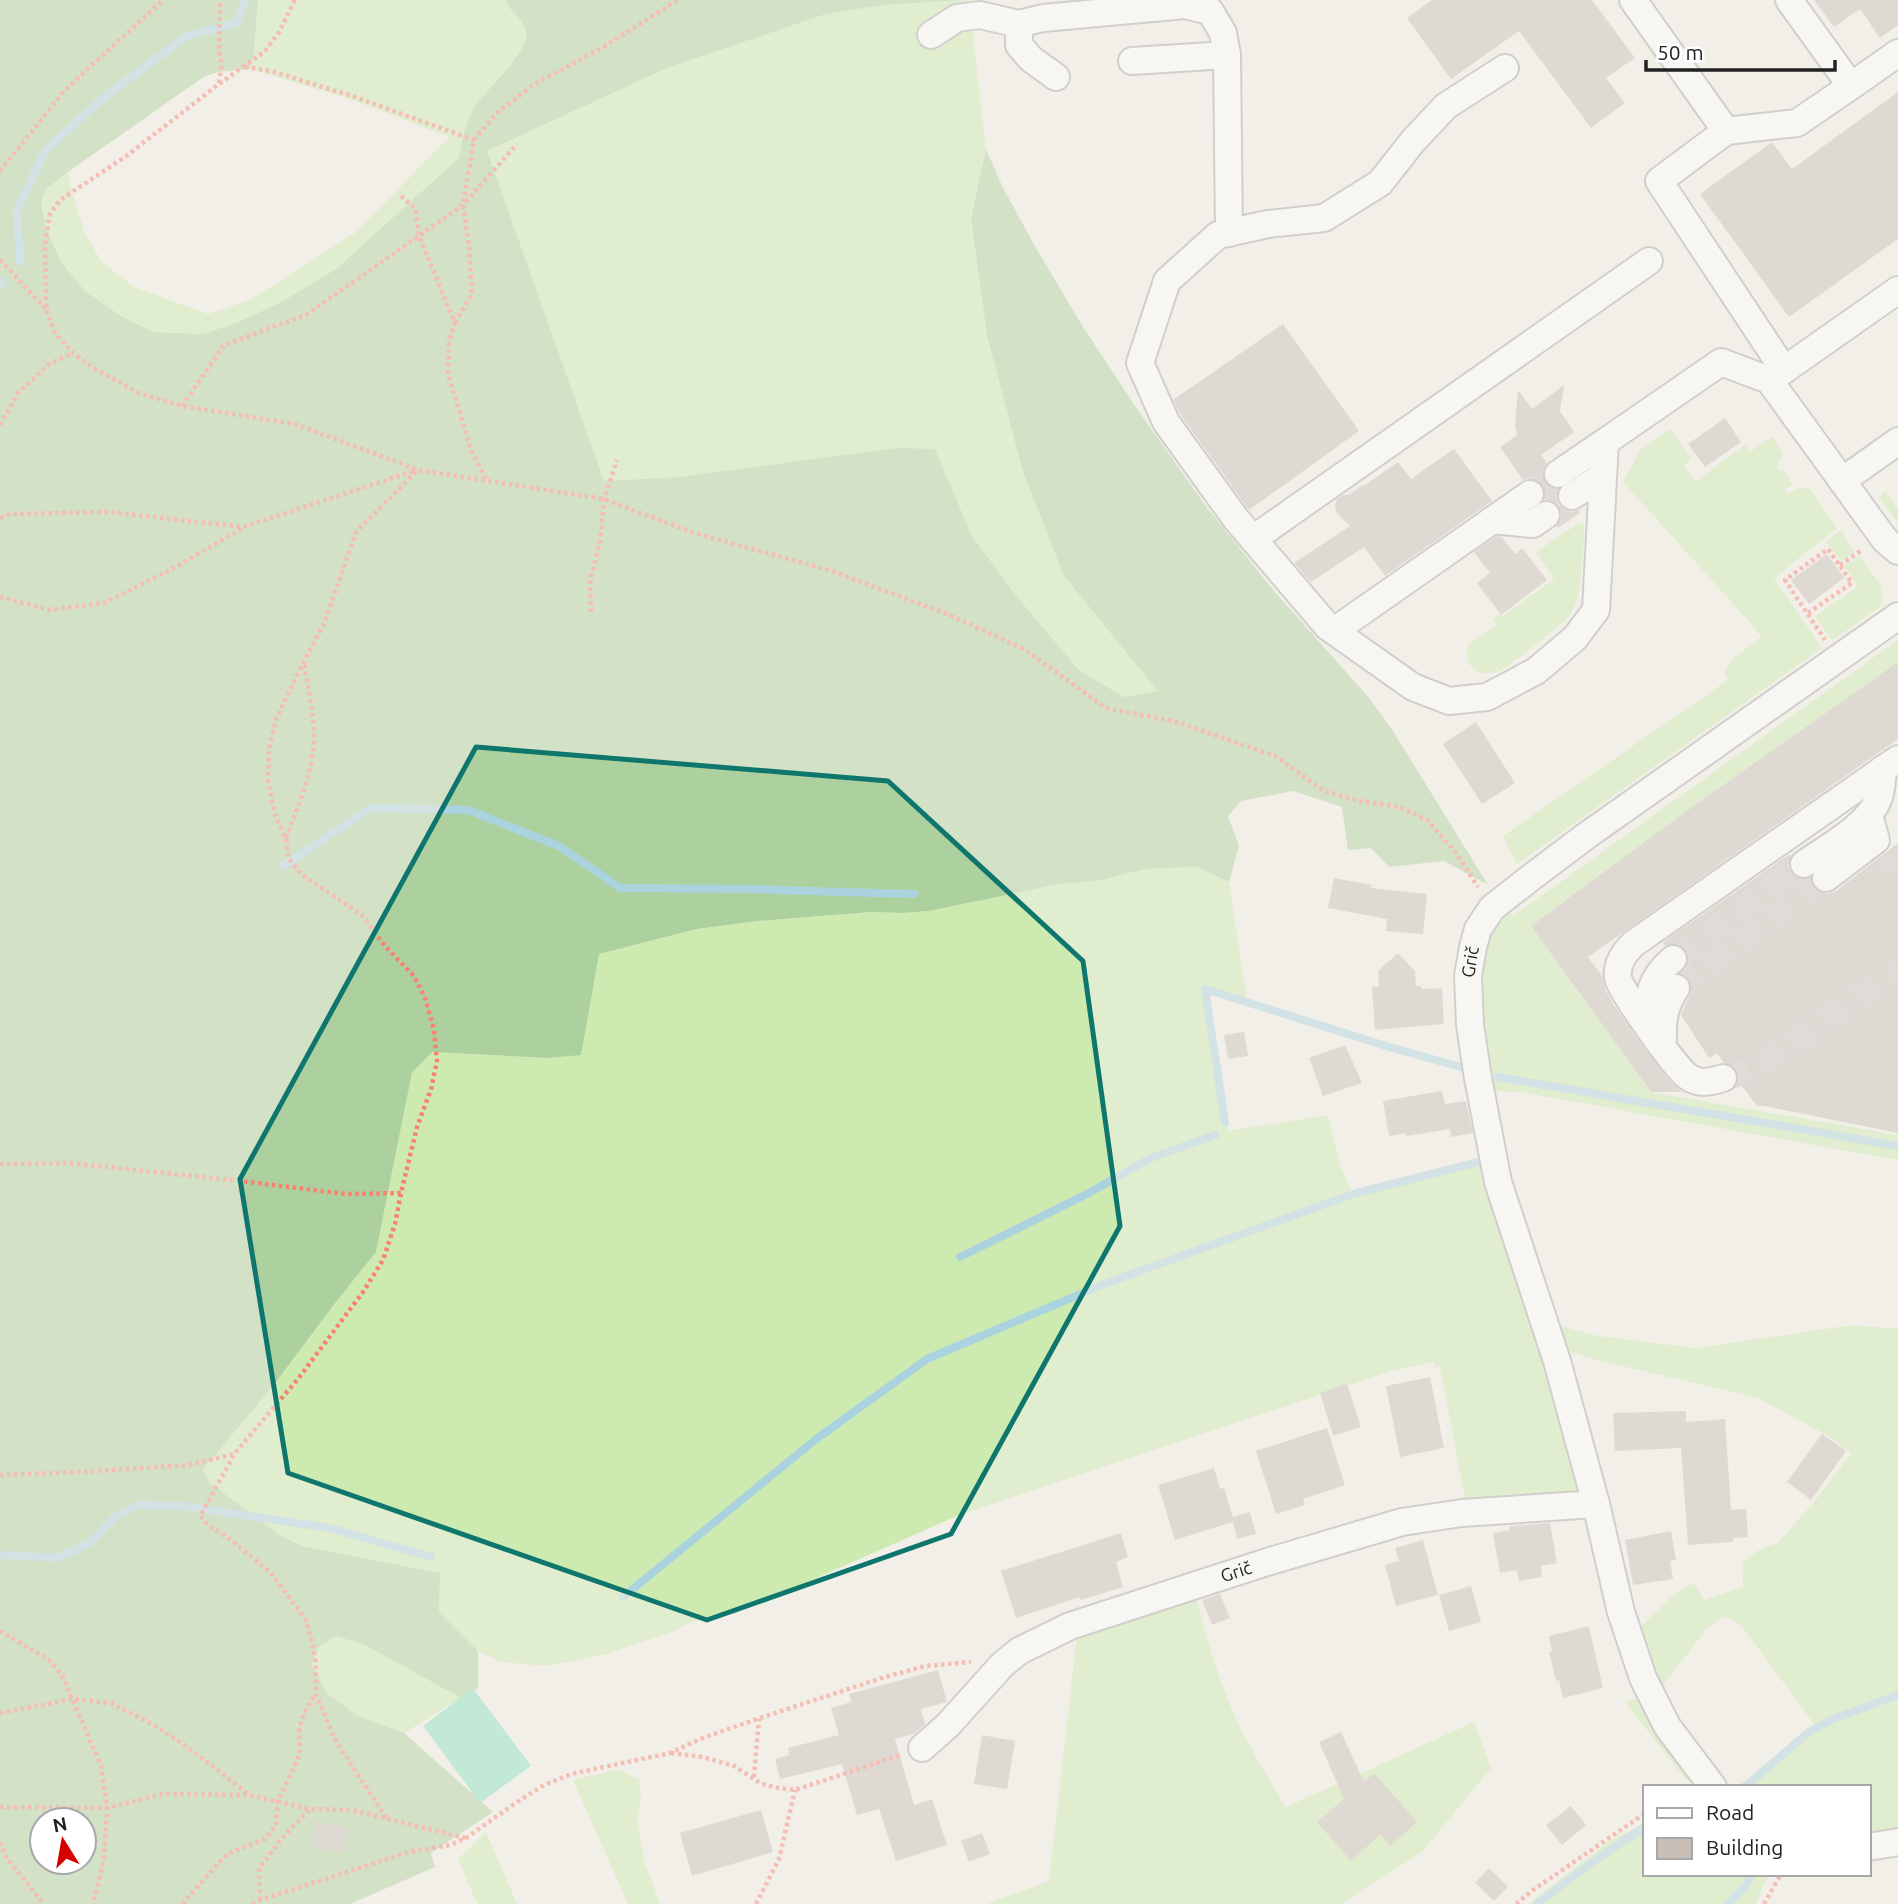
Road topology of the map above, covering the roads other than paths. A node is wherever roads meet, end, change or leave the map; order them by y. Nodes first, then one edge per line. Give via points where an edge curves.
1 (1633, 0) edge
2 (1788, 0) edge
3 (1019, 24) junction
4 (931, 35) dead end
5 (1898, 53) edge
6 (1227, 55) junction
7 (1132, 61) dead end
8 (1505, 68) dead end
9 (1056, 76) dead end
10 (1851, 86) junction
11 (1726, 131) junction
12 (1229, 233) junction
13 (1649, 261) dead end
14 (1898, 290) edge
15 (1776, 375) junction
16 (1898, 441) edge
17 (1605, 442) junction
18 (1558, 474) tunnel mouth
19 (1603, 475) junction
20 (1842, 481) junction
21 (1572, 496) tunnel mouth
22 (1538, 505) tunnel mouth
23 (1253, 539) junction
24 (1898, 551) edge
25 (1898, 616) edge
26 (1334, 631) junction
27 (1891, 764) edge
28 (1869, 815) junction
29 (1673, 959) tunnel mouth
30 (1676, 988) tunnel mouth
31 (1648, 1025) junction
32 (1667, 1054) junction
33 (1723, 1079) tunnel mouth
34 (1596, 1504) junction
35 (922, 1748) road end
36 (1711, 1785) edge
37 (1898, 1842) edge
38 (1870, 1847) edge

1 - 11 street
2 - 10 street
3 - 4 street via 980,15 957,18
3 - 6 street via 1185,5 1210,11 1223,33
3 - 9 street via 1019,45
5 - 10 street
6 - 7 street
6 - 12 street
8 - 12 street via 1446,106 1380,183 1324,218
10 - 11 street via 1797,122
11 - 15 street via 1659,181
12 - 23 street via 1218,235 1167,281 1140,363 1166,422
13 - 23 street
14 - 15 street
15 - 17 street via 1721,362
15 - 20 street
16 - 20 street
17 - 18 street
17 - 19 street
19 - 21 street
19 - 26 street via 1596,610 1575,638 1536,671 1487,697 1449,701 1413,687
20 - 24 street
22 - 26 street via 1492,520
23 - 26 street
25 - 34 street, Grič via 1586,836 1492,908 1478,929 1468,976 1471,1025 1498,1182 1557,1361
27 - 28 street
27 - 31 street via 1623,954 1618,979 1622,991
28 - 28 street via 1853,830 1815,871 1882,848
29 - 31 street via 1655,979
30 - 32 street via 1663,1013
31 - 32 street
32 - 33 street via 1688,1077 1704,1083
34 - 35 street, Grič via 1402,1522 1070,1626 1019,1651 1002,1665
34 - 36 street, Grič via 1621,1612 1643,1678 1667,1726
37 - 38 street

